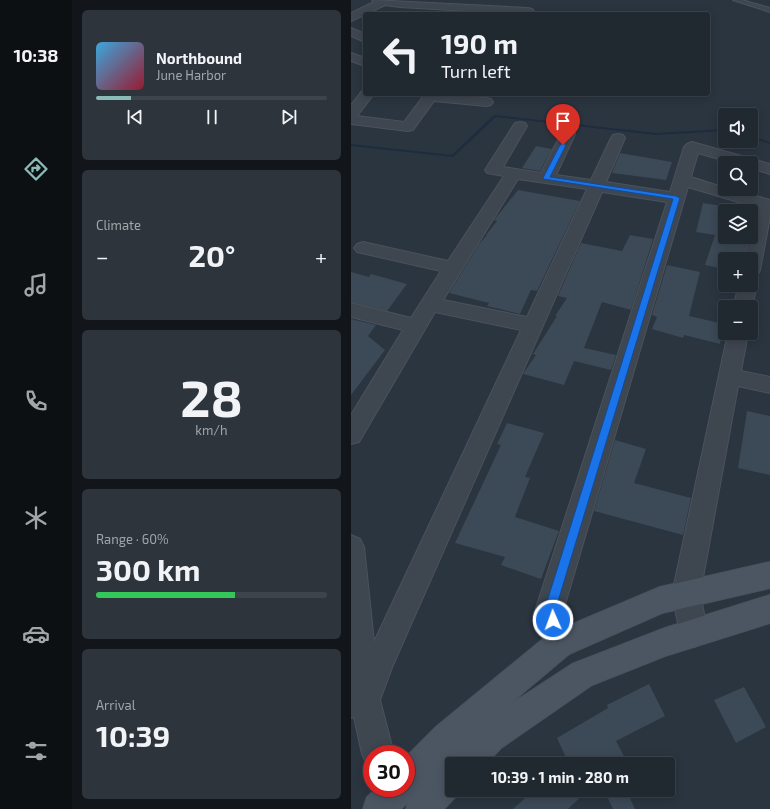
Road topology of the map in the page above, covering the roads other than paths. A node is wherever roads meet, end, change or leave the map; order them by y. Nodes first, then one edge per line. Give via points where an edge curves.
1 (382, 0) edge
2 (533, 0) edge
3 (736, 0) edge
4 (461, 4) edge
5 (429, 6) edge
6 (496, 8) edge
7 (770, 10) edge
8 (364, 12) edge
9 (528, 12) edge
10 (351, 32) edge
11 (363, 37) edge
12 (351, 58) edge
13 (363, 61) edge
14 (365, 96) edge
15 (430, 96) edge
16 (439, 96) edge
17 (486, 102) dead end
18 (351, 113) edge
19 (351, 120) edge
20 (520, 126) dead end
21 (569, 134) dead end
22 (618, 138) dead end
23 (725, 156) edge
24 (758, 165) edge
25 (770, 169) edge
26 (514, 173) junction
27 (546, 178) junction
28 (596, 186) junction
29 (679, 189) junction
30 (767, 205) edge
31 (363, 248) dead end
32 (758, 261) edge
33 (453, 268) junction
34 (431, 304) junction
35 (351, 310) edge
36 (532, 325) junction
37 (416, 326) junction
38 (737, 340) edge
39 (729, 376) junction
40 (770, 385) edge
41 (357, 414) edge
42 (351, 435) edge
43 (352, 559) edge
44 (770, 575) edge
45 (687, 594) junction
46 (770, 609) edge
47 (694, 633) junction
48 (559, 644) junction
49 (358, 701) edge
50 (375, 745) edge
51 (471, 757) edge
52 (415, 771) edge
53 (445, 784) edge
54 (422, 809) edge

1 - 5 street
1 - 8 street
2 - 9 street
3 - 7 lane
4 - 5 street
4 - 6 street
6 - 9 street
10 - 11 street
12 - 13 street
14 - 18 street
15 - 19 street via 408,127
16 - 17 street
20 - 26 street via 493,170
21 - 27 street
22 - 28 street
23 - 29 street via 692,147
24 - 25 street
26 - 27 street
26 - 33 street
27 - 28 street
28 - 29 street
28 - 36 street
29 - 30 street
29 - 48 street via 551,608
30 - 32 street
31 - 33 street
33 - 34 street
34 - 36 street
34 - 37 street
35 - 37 street
36 - 49 street via 383,653
37 - 41 street
38 - 39 street
39 - 40 street
39 - 45 street
41 - 42 street
43 - 49 street
44 - 45 street
45 - 47 street
45 - 48 street via 661,600
46 - 47 street
47 - 51 street via 581,674 490,737
48 - 52 street via 448,737
49 - 50 street
53 - 54 street

